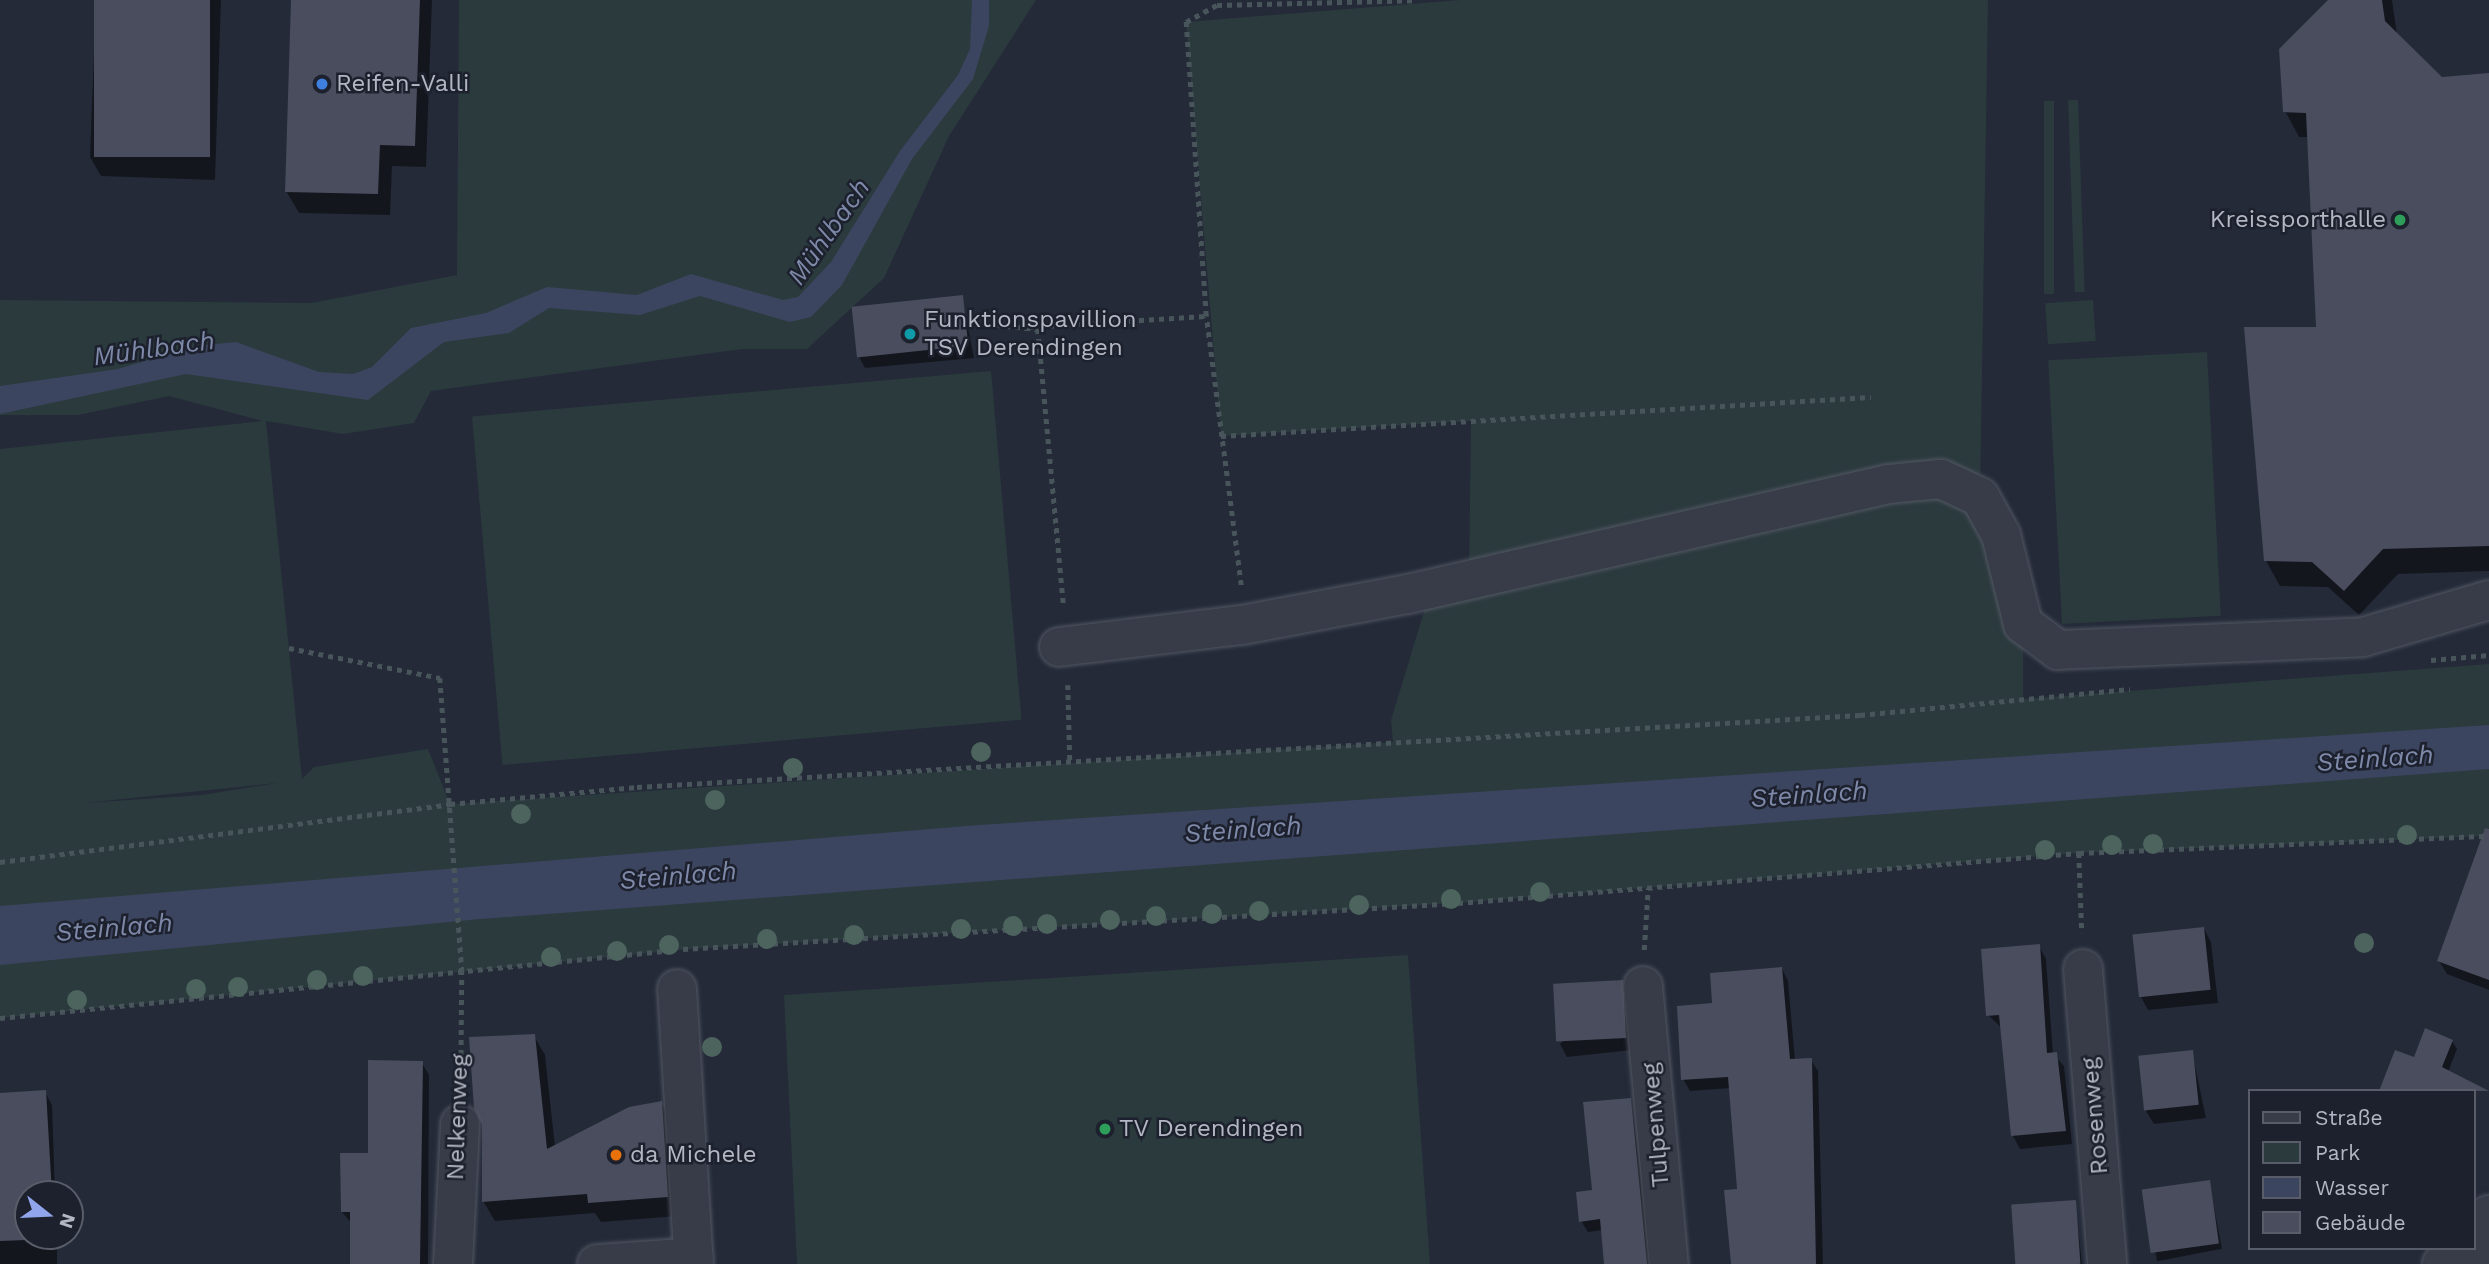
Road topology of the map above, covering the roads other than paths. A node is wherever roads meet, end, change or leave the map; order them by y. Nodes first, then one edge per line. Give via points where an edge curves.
1 (2489, 600) edge
2 (1063, 647) road end
3 (2083, 969) road end
4 (1643, 986) road end
5 (677, 989) dead end
6 (460, 1124) road end
7 (2489, 1186) edge
8 (2475, 1224) edge
9 (694, 1260) edge
10 (453, 1264) edge
11 (597, 1264) edge
12 (1669, 1264) edge
13 (2107, 1264) edge

1 - 2 street via 2363,637 2058,650 2023,624 2001,535 1980,497 1941,479 1889,484 1408,594 1242,625
3 - 13 street, Rosenweg
4 - 12 street, Tulpenweg
5 - 9 street
6 - 10 street, Nelkenweg
7 - 8 street
9 - 11 street

